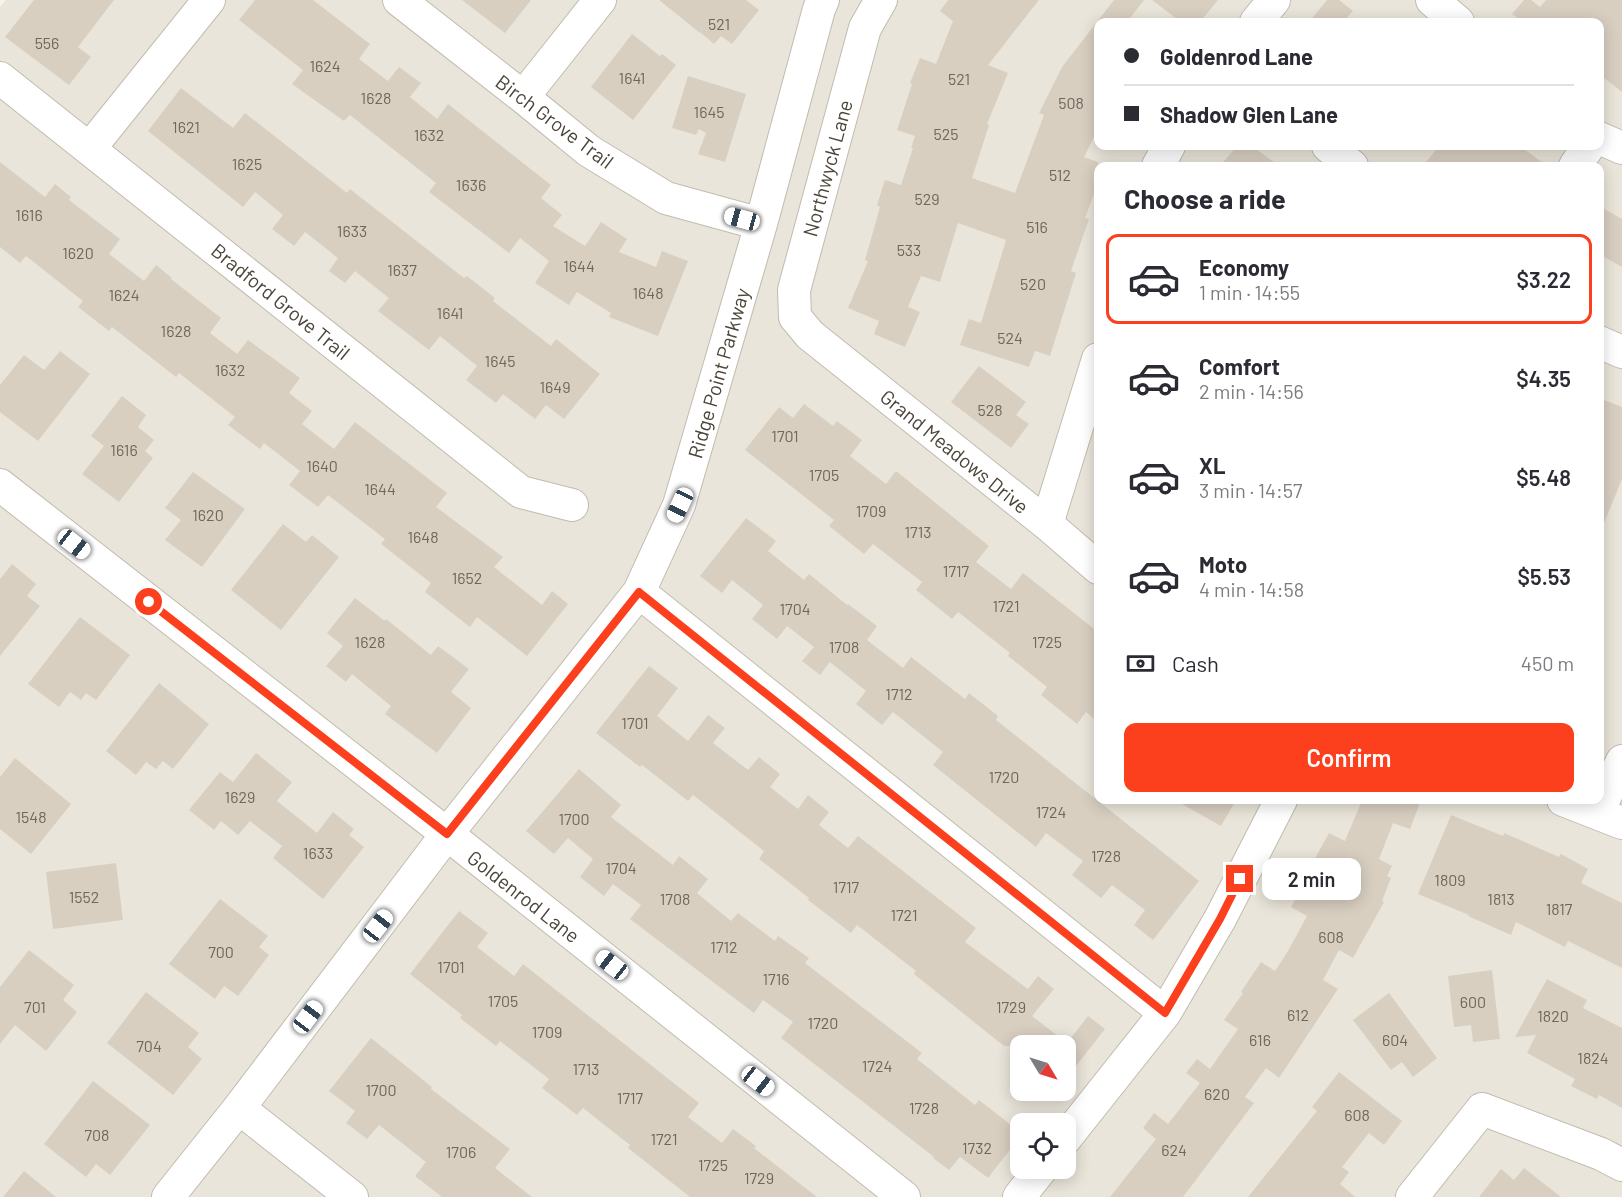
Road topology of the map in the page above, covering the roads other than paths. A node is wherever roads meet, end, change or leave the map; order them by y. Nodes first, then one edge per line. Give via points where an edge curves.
1 (209, 0) edge
2 (399, 0) edge
3 (600, 0) edge
4 (823, 0) edge
5 (881, 0) edge
6 (1274, 0) edge
7 (1432, 0) edge
8 (1259, 18) edge
9 (1453, 18) edge
10 (0, 78) edge
11 (524, 97) junction
12 (1604, 140) edge
13 (90, 148) junction
14 (1622, 148) edge
15 (1333, 150) edge
16 (1347, 162) edge
17 (760, 224) junction
18 (810, 335) joint
19 (1604, 344) edge
20 (1622, 352) edge
21 (1094, 372) edge
22 (0, 485) edge
23 (572, 505) dead end
24 (1047, 524) junction
25 (1094, 564) edge
26 (639, 592) junction
27 (1622, 761) edge
28 (1279, 804) edge
29 (1573, 804) edge
30 (1610, 818) edge
31 (447, 834) junction
32 (1165, 1013) junction
33 (239, 1108) junction
34 (1076, 1126) edge
35 (1622, 1165) edge
36 (1034, 1179) edge
37 (168, 1197) edge
38 (352, 1197) edge
39 (904, 1197) edge
40 (1020, 1197) edge
41 (1412, 1197) edge

1 - 13 street
2 - 11 street, Birch Grove Trail
3 - 11 street
4 - 17 street, Ridge Point Parkway
5 - 18 street, Northwyck Lane via 865,28 794,290 795,317
6 - 8 street
7 - 9 street
10 - 13 street, Bradford Grove Trail
11 - 17 street, Birch Grove Trail via 590,151 666,198
12 - 14 street
13 - 23 street, Bradford Grove Trail via 521,492
15 - 16 street
17 - 26 street, Ridge Point Parkway via 680,505
18 - 24 street, Grand Meadows Drive
19 - 20 street
21 - 24 street
22 - 31 street, Goldenrod Lane
24 - 25 street, Grand Meadows Drive
26 - 31 street, Ridge Point Parkway
26 - 32 street
27 - 30 street
28 - 32 street via 1220,919
29 - 30 street
31 - 33 street, Ridge Point Parkway
31 - 39 street, Goldenrod Lane
32 - 34 street
33 - 37 street, Ridge Point Parkway
33 - 38 street
35 - 41 street via 1482,1108
36 - 40 street

